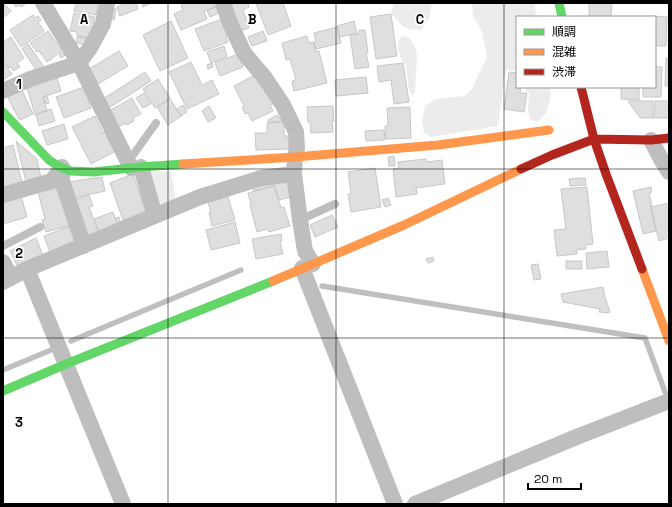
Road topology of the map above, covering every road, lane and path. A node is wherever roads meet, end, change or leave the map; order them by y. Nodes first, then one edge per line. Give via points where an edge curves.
1 (43, 3) edge
2 (107, 3) edge
3 (223, 3) edge
4 (559, 3) edge
5 (562, 16) edge
6 (80, 63) junction
7 (581, 88) edge
8 (3, 91) edge
9 (3, 112) edge
10 (156, 124) dead end
11 (550, 130) dead end
12 (669, 138) edge
13 (594, 139) junction
14 (651, 140) junction
15 (295, 156) junction
16 (133, 166) junction
17 (62, 167) junction
18 (669, 172) edge
19 (294, 174) junction
20 (3, 195) edge
21 (335, 204) dead end
22 (155, 216) junction
23 (300, 220) junction
24 (40, 227) dead end
25 (3, 246) edge
26 (84, 246) junction
27 (3, 262) edge
28 (307, 266) junction
29 (28, 269) junction
30 (7, 280) edge
31 (669, 341) edge
32 (66, 364) junction
33 (3, 391) edge
34 (669, 401) edge
35 (123, 504) edge
36 (394, 504) edge
37 (415, 504) edge

1 - 6 street
2 - 6 street via 103,24
3 - 15 street via 244,53 265,78 296,132
4 - 5 street
6 - 8 street via 30,79
6 - 16 street
7 - 13 street
9 - 17 street via 49,160
10 - 16 lane
11 - 15 street via 438,145
12 - 14 street
13 - 14 street
13 - 28 street via 552,155
13 - 31 street
14 - 18 street
15 - 16 street
15 - 19 street
16 - 17 street via 93,172 71,171
16 - 22 street
17 - 20 street via 52,181
17 - 26 street via 62,182
19 - 22 street via 261,178 200,197
19 - 23 street
21 - 23 lane
22 - 26 street
23 - 28 street
24 - 25 lane
26 - 29 street
27 - 30 street
28 - 32 street
28 - 36 street
29 - 30 street
29 - 32 street
32 - 33 street
32 - 35 street
34 - 37 street

